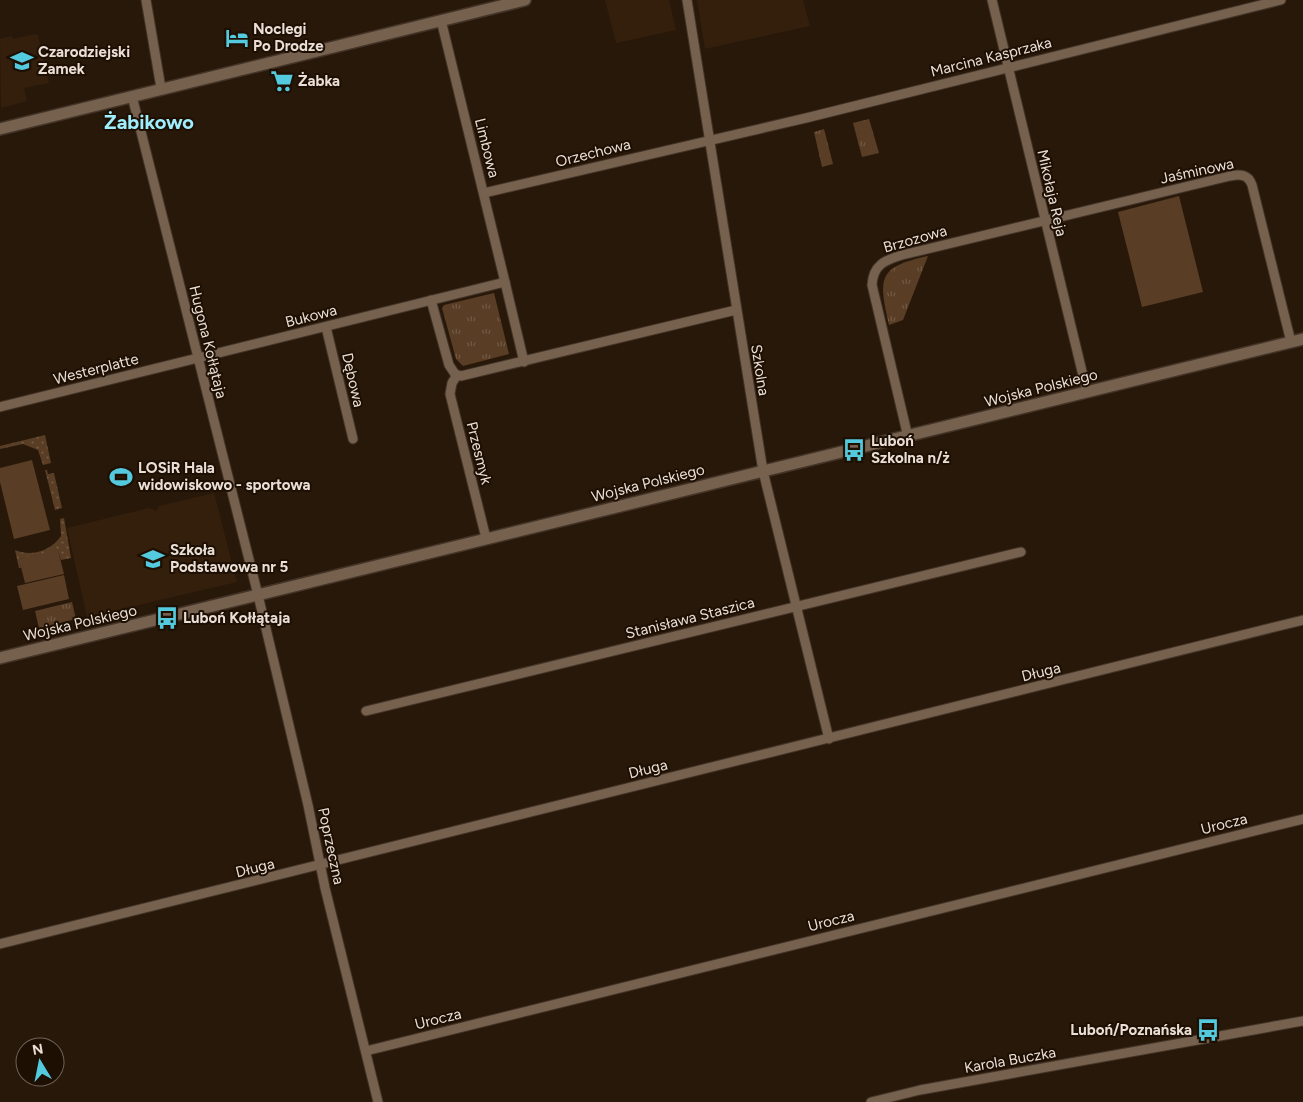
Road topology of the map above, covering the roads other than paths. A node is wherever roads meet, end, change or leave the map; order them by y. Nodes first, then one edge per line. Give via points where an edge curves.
1 (146, 0) edge
2 (525, 0) edge
3 (686, 0) edge
4 (992, 0) edge
5 (1280, 0) edge
6 (441, 20) junction
7 (1008, 67) junction
8 (161, 88) junction
9 (132, 96) junction
10 (0, 129) edge
11 (709, 141) junction
12 (484, 193) junction
13 (1045, 221) junction
14 (505, 282) junction
15 (431, 300) junction
16 (736, 310) junction
17 (326, 327) junction
18 (1303, 339) edge
19 (1291, 342) junction
20 (198, 358) junction
21 (524, 362) junction
22 (457, 375) junction
23 (1087, 392) junction
24 (0, 407) edge
25 (908, 437) junction
26 (353, 440) dead end
27 (763, 471) junction
28 (486, 538) junction
29 (1021, 552) dead end
30 (258, 595) junction
31 (795, 607) junction
32 (1303, 620) edge
33 (0, 658) edge
34 (366, 711) dead end
35 (829, 739) junction
36 (1303, 819) edge
37 (321, 866) junction
38 (0, 944) edge
39 (1303, 1021) edge
40 (366, 1051) junction
41 (378, 1102) edge
42 (871, 1102) edge

1 - 8 street
2 - 6 street
3 - 11 street, Szkolna
4 - 7 street, Mikołaja Reja
5 - 7 street, Marcina Kasprzaka
6 - 8 street
6 - 12 street, Limbowa
7 - 11 street, Marcina Kasprzaka
7 - 13 street, Mikołaja Reja
8 - 9 street
9 - 10 street
9 - 20 street, Hugona Kołłątaja
11 - 12 street, Orzechowa
11 - 16 street, Szkolna
12 - 14 street, Limbowa
13 - 19 street, Jaśminowa via 1243,175 1252,185
13 - 23 street, Mikołaja Reja
13 - 25 street, Brzozowa via 896,257 878,266 872,285
14 - 15 street, Bukowa
14 - 21 street
15 - 17 street, Bukowa
15 - 22 street via 448,365
16 - 21 street
16 - 27 street, Szkolna
17 - 20 street, Bukowa
17 - 26 street, Dębowa
18 - 19 street, Wojska Polskiego
19 - 23 street, Wojska Polskiego
20 - 24 street, Westerplatte
20 - 30 street, Hugona Kołłątaja
21 - 22 street via 467,376
22 - 28 street, Przesmyk via 450,394
23 - 25 street, Wojska Polskiego
25 - 27 street, Wojska Polskiego
27 - 28 street, Wojska Polskiego
27 - 31 street, Szkolna
28 - 30 street, Wojska Polskiego
29 - 31 street, Stanisława Staszica
30 - 33 street, Wojska Polskiego
30 - 37 street, Poprzeczna
31 - 34 street, Stanisława Staszica
31 - 35 street, Szkolna
32 - 35 street, Długa
35 - 37 street, Długa
36 - 40 street, Urocza
37 - 38 street, Długa
37 - 40 street, Poprzeczna
39 - 42 street, Karola Buczka via 920,1090
40 - 41 street, Poprzeczna

